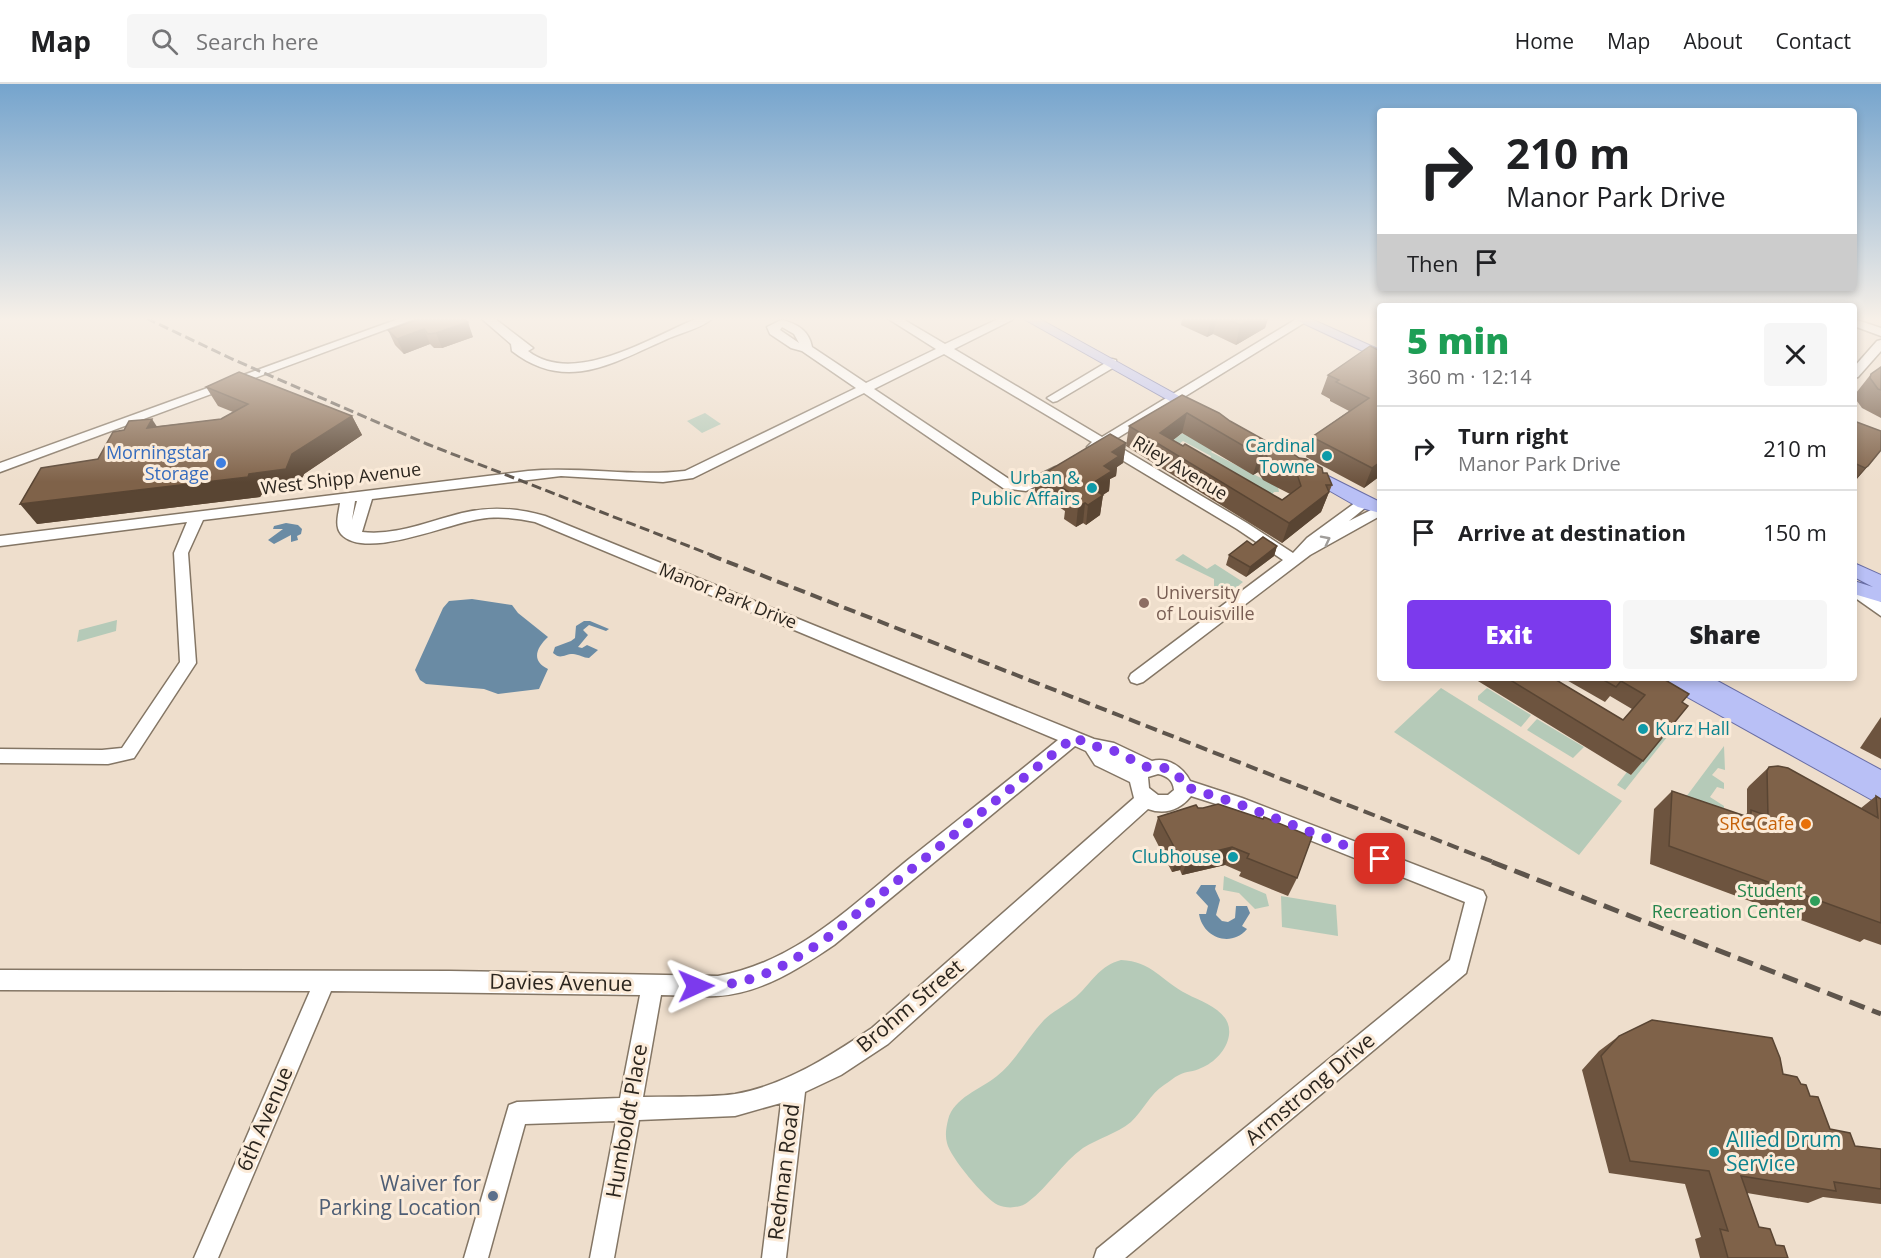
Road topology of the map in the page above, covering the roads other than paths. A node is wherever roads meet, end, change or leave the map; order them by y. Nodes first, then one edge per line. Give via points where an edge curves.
1 (261, 373) edge
2 (842, 373) edge
3 (897, 373) edge
4 (984, 373) edge
5 (1096, 373) edge
6 (1130, 373) edge
7 (1215, 373) edge
8 (865, 389) junction
9 (1053, 398) dead end
10 (1175, 398) junction
11 (1214, 419) edge
12 (1100, 443) junction
13 (1081, 455) edge
14 (1063, 466) edge
15 (1298, 466) edge
16 (0, 468) edge
17 (366, 496) junction
18 (348, 498) junction
19 (1376, 510) edge
20 (197, 517) junction
21 (354, 536) junction
22 (0, 541) edge
23 (1299, 555) junction
24 (1857, 570) edge
25 (1881, 583) edge
26 (1857, 589) edge
27 (1857, 590) edge
28 (1881, 596) edge
29 (1881, 610) edge
30 (1137, 678) dead end
31 (1674, 681) edge
32 (1701, 681) edge
33 (1074, 737) junction
34 (0, 756) edge
35 (1144, 773) junction
36 (1881, 780) edge
37 (1183, 786) junction
38 (1881, 796) edge
39 (1146, 798) junction
40 (1476, 897) joint
41 (0, 980) edge
42 (325, 980) junction
43 (652, 985) junction
44 (795, 1085) junction
45 (629, 1110) junction
46 (206, 1258) edge
47 (476, 1258) edge
48 (602, 1258) edge
49 (774, 1258) edge
50 (1106, 1258) edge

1 - 16 street
2 - 8 street
3 - 8 street
4 - 12 street, Riley Avenue
5 - 9 street
6 - 10 main road
7 - 10 street
8 - 14 street via 1008,485 1021,488 1034,484
8 - 17 street, West Shipp Avenue via 687,475 663,478 547,473
10 - 11 main road
10 - 12 street
12 - 13 street
12 - 23 street, Riley Avenue
15 - 19 main road
17 - 18 street, West Shipp Avenue
17 - 21 street
18 - 20 street, West Shipp Avenue
18 - 21 street via 345,523 347,532
19 - 23 street via 1312,541
20 - 22 street, West Shipp Avenue
20 - 34 street via 181,553 188,663 128,753 113,759
21 - 33 street, Manor Park Drive via 397,536 484,513 540,519
23 - 30 street
24 - 25 main road
26 - 28 main road
27 - 29 street
31 - 38 main road
32 - 36 main road
33 - 35 street, Manor Park Drive via 1092,746 1108,748
33 - 43 street, Davies Avenue via 827,938 786,966 749,981 718,986
35 - 37 street, Manor Park Drive via 1158,766 1174,772
35 - 39 street via 1140,792
37 - 39 street via 1183,793 1172,803 1163,805
37 - 40 street, Manor Park Drive
39 - 44 street, Brohm Street via 880,1036
40 - 50 street, Armstrong Drive via 1459,966
41 - 42 street, Davies Avenue
42 - 43 street, Davies Avenue
42 - 46 street, 6th Avenue
43 - 45 street, Humboldt Place
44 - 45 street, Brohm Street via 735,1105
44 - 49 street, Redman Road
45 - 47 street, Brohm Street via 517,1113
45 - 48 street, Humboldt Place

